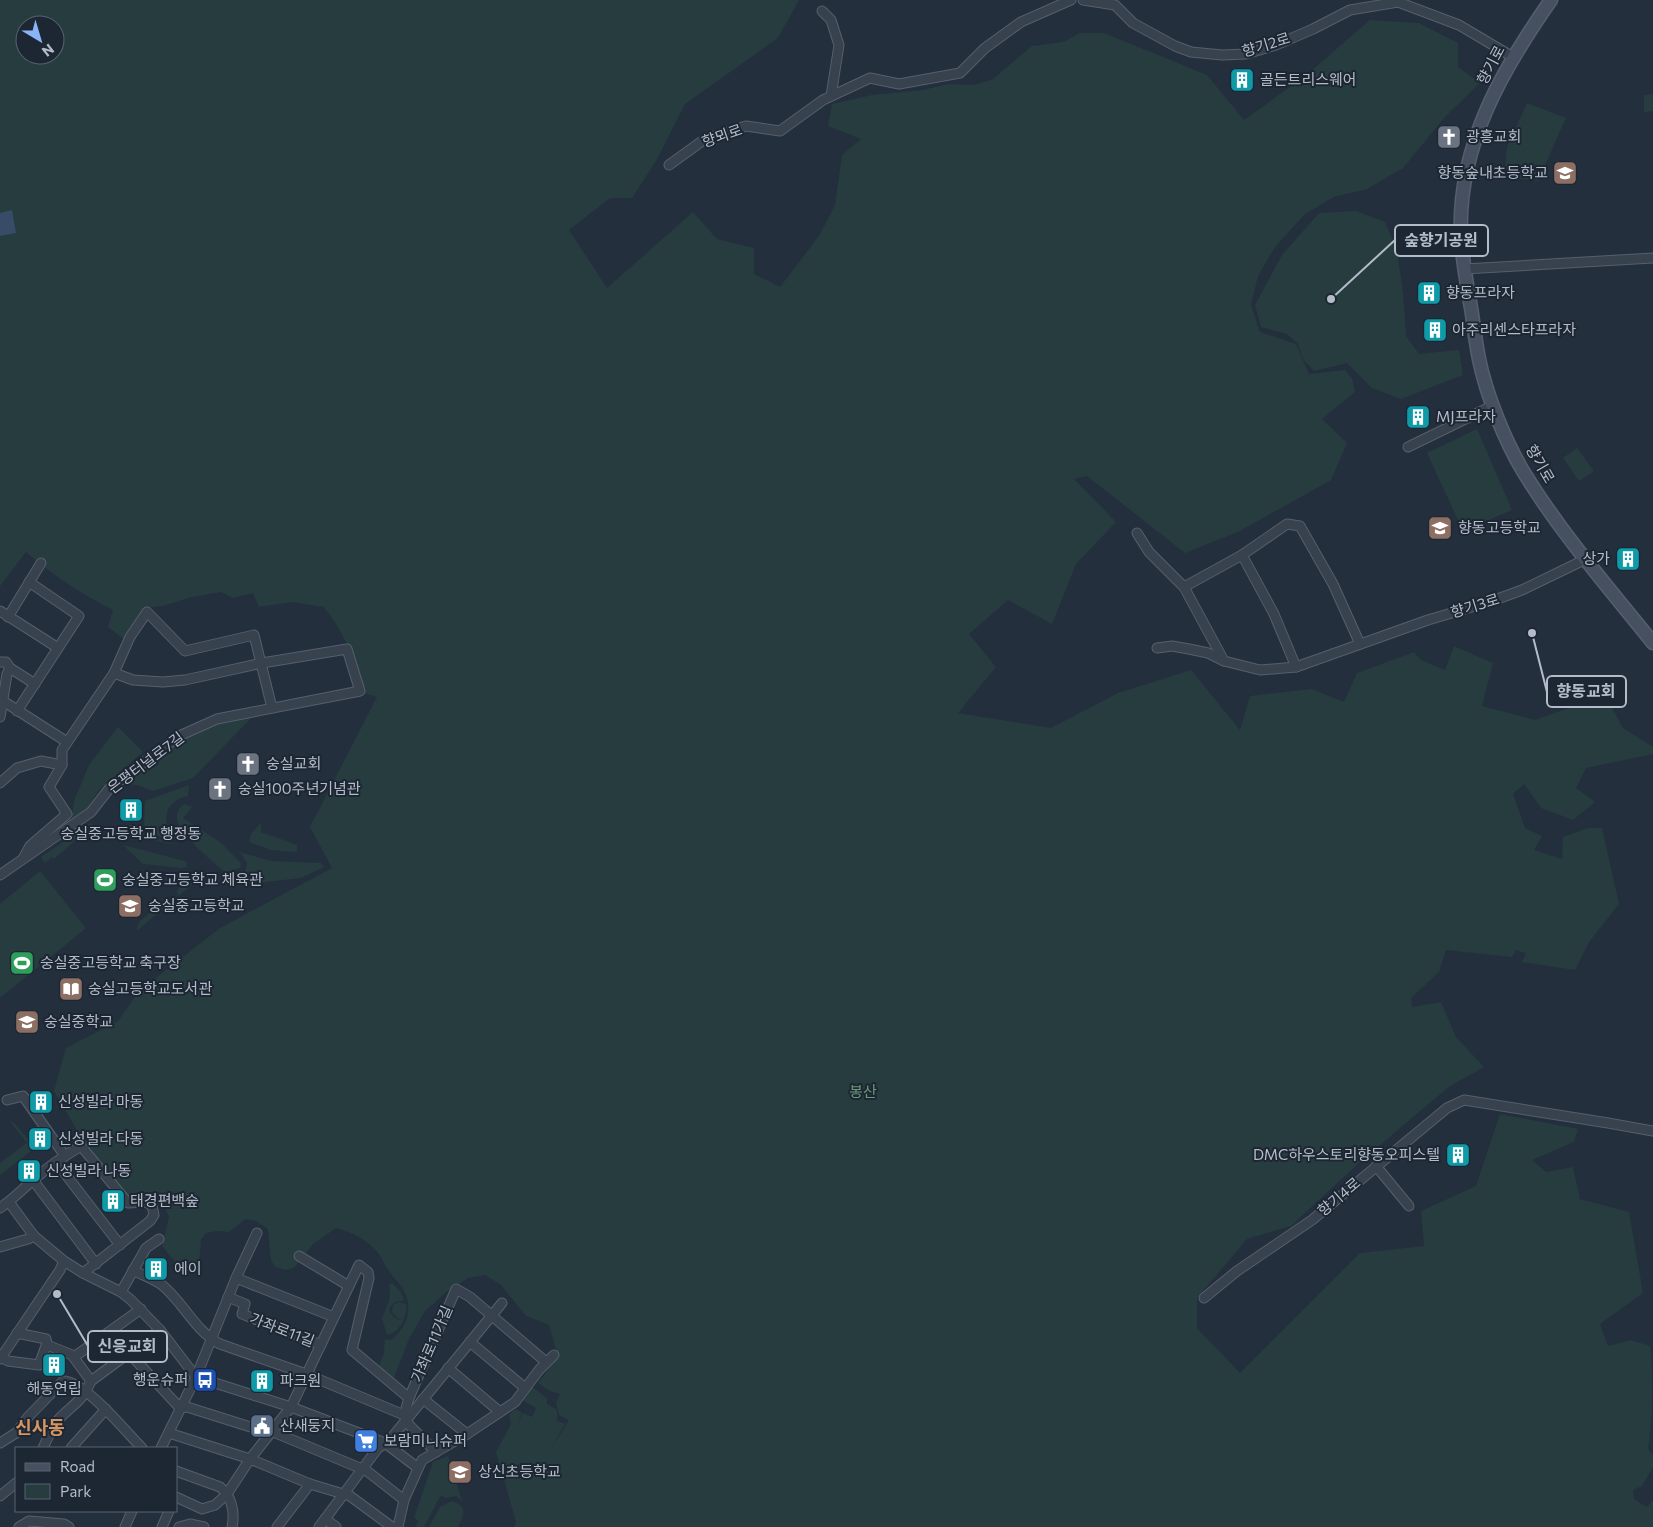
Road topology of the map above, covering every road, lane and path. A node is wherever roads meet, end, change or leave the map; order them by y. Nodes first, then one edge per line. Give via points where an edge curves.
1 (1071, 0) edge
2 (1083, 0) edge
3 (1551, 0) edge
4 (1398, 1) edge
5 (1115, 2) edge
6 (822, 11) dead end
7 (1513, 57) junction
8 (831, 96) junction
9 (669, 165) dead end
10 (1653, 258) edge
11 (1464, 269) junction
12 (1492, 406) junction
13 (1408, 447) dead end
14 (1137, 533) dead end
15 (1242, 555) junction
16 (1586, 559) junction
17 (41, 563) dead end
18 (29, 582) junction
19 (1184, 587) junction
20 (4, 614) edge
21 (1653, 643) edge
22 (1360, 644) junction
23 (58, 648) junction
24 (1157, 648) dead end
25 (1224, 661) junction
26 (0, 662) edge
27 (262, 663) junction
28 (1296, 667) junction
29 (10, 668) junction
30 (114, 673) junction
31 (34, 684) junction
32 (2, 701) junction
33 (272, 708) junction
34 (17, 711) junction
35 (0, 717) edge
36 (67, 742) junction
37 (62, 764) junction
38 (0, 784) edge
39 (23, 858) junction
40 (0, 875) edge
41 (7, 1100) dead end
42 (1653, 1131) edge
43 (65, 1156) junction
44 (56, 1162) junction
45 (1376, 1166) junction
46 (33, 1180) junction
47 (9, 1202) junction
48 (1409, 1206) dead end
49 (0, 1208) edge
50 (257, 1233) dead end
51 (34, 1236) junction
52 (159, 1238) dead end
53 (120, 1245) junction
54 (0, 1247) edge
55 (299, 1256) dead end
56 (64, 1261) junction
57 (96, 1264) junction
58 (133, 1270) junction
59 (83, 1274) junction
60 (236, 1278) junction
61 (349, 1286) junction
62 (121, 1292) junction
63 (228, 1297) junction
64 (1204, 1298) dead end
65 (502, 1303) dead end
66 (141, 1309) junction
67 (490, 1316) junction
68 (334, 1317) junction
69 (160, 1330) junction
70 (17, 1333) junction
71 (211, 1339) junction
72 (470, 1342) junction
73 (47, 1343) junction
74 (321, 1345) junction
75 (129, 1353) junction
76 (554, 1355) dead end
77 (74, 1357) junction
78 (0, 1358) edge
79 (546, 1362) junction
80 (448, 1368) junction
81 (306, 1374) junction
82 (196, 1377) junction
83 (91, 1381) junction
84 (525, 1388) junction
85 (86, 1392) junction
86 (409, 1398) junction
87 (423, 1399) junction
88 (180, 1408) junction
89 (291, 1408) junction
90 (106, 1409) junction
91 (500, 1412) junction
92 (405, 1417) junction
93 (271, 1432) junction
94 (169, 1433) junction
95 (467, 1434) junction
96 (0, 1443) edge
97 (385, 1444) junction
98 (44, 1447) edge
99 (71, 1447) edge
100 (141, 1447) edge
101 (162, 1447) edge
102 (436, 1452) junction
103 (250, 1459) junction
104 (418, 1468) junction
105 (360, 1470) junction
106 (178, 1472) edge
107 (15, 1484) edge
108 (310, 1484) junction
109 (1, 1494) edge
110 (227, 1494) junction
111 (343, 1494) junction
112 (178, 1498) edge
113 (404, 1500) junction
114 (132, 1512) edge
115 (170, 1512) edge
116 (322, 1523) edge
117 (19, 1527) edge
118 (69, 1527) edge
119 (124, 1527) edge
120 (162, 1527) edge
121 (179, 1527) edge
122 (204, 1527) edge
123 (232, 1527) edge
124 (277, 1527) edge
125 (336, 1527) edge
126 (392, 1527) edge
127 (398, 1527) edge

1 - 8 street, 향뫼로 via 1021,22 985,48 960,73 899,84 870,78
2 - 5 street, 향기2로
3 - 7 main road, 향기로
4 - 5 street, 향기2로 via 1350,10 1276,45 1246,54 1222,55 1191,52 1175,46 1134,23
4 - 7 street, 향기2로 via 1459,25
6 - 8 street via 831,20 839,45
7 - 11 main road, 향기로 via 1489,103 1471,151 1463,194 1461,235
8 - 9 street, 향뫼로 via 780,131 746,126 705,139
10 - 11 street
11 - 12 main road, 향기로 via 1479,360
12 - 13 street
12 - 16 main road, 향기로 via 1522,469
14 - 19 street via 1149,552
15 - 19 street
15 - 22 street via 1287,524 1300,526
15 - 28 street via 1274,614
16 - 21 main road, 향기로
16 - 22 street, 향기3로 via 1522,590
17 - 18 street
18 - 20 street
18 - 23 street via 79,616
19 - 25 street
20 - 23 street
22 - 28 street, 향기3로
23 - 31 street
24 - 25 street, 향기3로 via 1189,649
25 - 28 street, 향기3로 via 1260,670
26 - 29 street via 6,662
27 - 30 street via 162,682 133,680
27 - 30 street via 254,635 185,651 147,612 130,637
27 - 33 street
27 - 33 street, 은평터널로7길 via 347,649 360,691
29 - 31 street
29 - 32 street
30 - 36 street
31 - 34 street
32 - 34 street
32 - 35 street
33 - 39 street, 은평터널로7길 via 217,719 179,736 109,789 91,812
34 - 36 street
36 - 37 street via 62,750
37 - 38 street via 41,761 17,768
37 - 39 street via 50,786 67,814 30,846
39 - 40 street, 은평터널로7길
41 - 43 street via 23,1096
42 - 45 street, 향기4로 via 1464,1100 1447,1108
43 - 44 street
43 - 53 street via 81,1146 128,1203 152,1205 154,1215
44 - 46 street
44 - 53 street
45 - 48 street
45 - 64 street, 향기4로 via 1312,1220 1237,1271
46 - 47 street
46 - 57 street
47 - 49 street
47 - 51 street
50 - 60 street
51 - 54 street
51 - 56 street
52 - 58 street via 146,1248
53 - 57 street
55 - 61 street
56 - 59 street
56 - 70 street
57 - 59 street
58 - 62 street
58 - 71 street via 161,1284
59 - 62 street
60 - 63 street
60 - 68 street, 가좌로11길
61 - 68 street
61 - 86 street, 가좌로11가길 via 359,1265 368,1272 352,1350
62 - 66 street
63 - 71 street
63 - 74 street, 가좌로11길 via 245,1304 242,1314
65 - 67 street, 가좌로11가길
66 - 69 street
66 - 77 street
67 - 72 street, 가좌로11가길
67 - 79 street, 가좌로11가길
67 - 86 street, 가좌로11가길 via 456,1289
68 - 74 street
69 - 75 street
69 - 82 street
70 - 73 street via 43,1338
70 - 78 street
71 - 81 street
71 - 82 street
72 - 80 street, 가좌로11가길
72 - 84 street
73 - 77 street
73 - 78 street via 39,1365
74 - 81 street
75 - 83 street
75 - 88 street
76 - 79 street
77 - 83 street
79 - 84 street
80 - 87 street, 가좌로11가길
80 - 91 street, 가좌로11가길
81 - 89 street
81 - 92 street
82 - 88 street
82 - 89 street
83 - 85 street
84 - 91 street via 515,1402
85 - 90 street
85 - 96 street via 63,1380 16,1432
85 - 98 street via 58,1421
86 - 92 street
87 - 92 street, 가좌로11가길
87 - 95 street
88 - 93 street via 187,1407
88 - 94 street
89 - 93 street
89 - 97 street
90 - 99 street
90 - 100 street
91 - 95 street
92 - 97 street, 가좌로11가길
92 - 102 street
93 - 103 street
93 - 105 street
94 - 101 street
94 - 103 street
95 - 102 street
97 - 104 street
97 - 105 street, 가좌로11가길
102 - 104 street via 422,1460
103 - 108 street
103 - 110 street
104 - 113 street
105 - 111 street, 가좌로11가길
105 - 113 street
106 - 110 street via 220,1486
107 - 109 street
108 - 111 street
108 - 124 street
110 - 112 street via 215,1506 202,1509
110 - 123 street via 233,1510
111 - 116 street, 가좌로11가길
111 - 126 street
113 - 127 street
114 - 119 street
115 - 120 street
116 - 125 street
117 - 118 street via 29,1521
121 - 122 street via 190,1524

